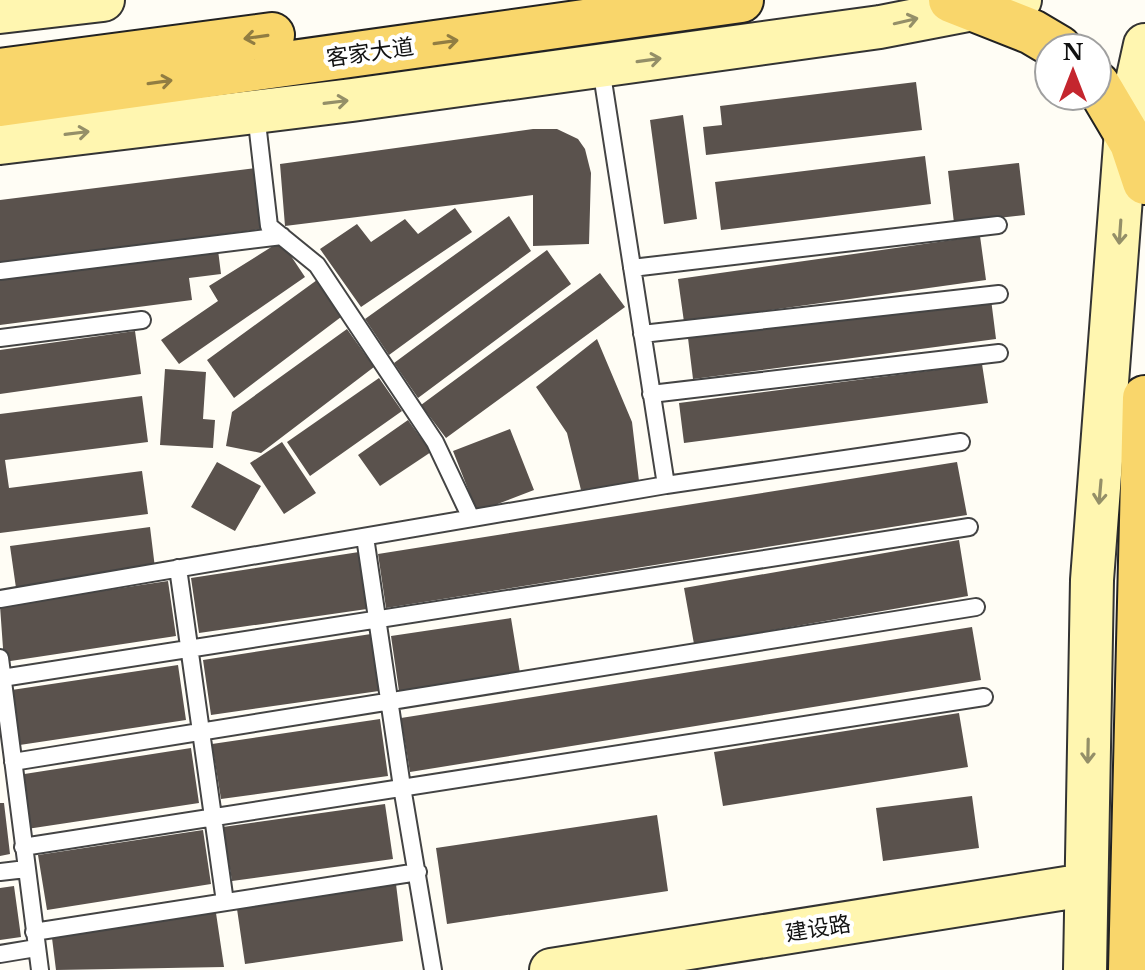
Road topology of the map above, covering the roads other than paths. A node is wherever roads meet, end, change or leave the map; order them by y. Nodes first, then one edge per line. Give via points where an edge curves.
1 (103, 0) edge
2 (528, 0) edge
3 (741, 0) edge
4 (1020, 0) edge
5 (959, 4) edge
6 (0, 12) edge
7 (1033, 33) edge
8 (1145, 45) edge
9 (600, 66) junction
10 (0, 71) edge
11 (0, 104) edge
12 (1113, 110) edge
13 (256, 112) junction
14 (1126, 131) junction
15 (0, 143) edge
16 (1145, 182) edge
17 (998, 225) dead end
18 (282, 236) junction
19 (632, 268) junction
20 (0, 271) edge
21 (999, 294) dead end
22 (142, 320) dead end
23 (642, 334) junction
24 (0, 338) edge
25 (999, 353) dead end
26 (651, 394) junction
27 (1145, 398) edge
28 (961, 442) dead end
29 (666, 485) junction
30 (471, 518) junction
31 (969, 527) dead end
32 (365, 537) junction
33 (178, 568) junction
34 (0, 599) edge
35 (976, 607) dead end
36 (378, 619) junction
37 (189, 649) junction
38 (0, 658) edge
39 (2, 678) junction
40 (984, 697) dead end
41 (3, 700) edge
42 (389, 701) junction
43 (200, 732) junction
44 (13, 762) junction
45 (402, 787) junction
46 (8, 788) edge
47 (212, 817) junction
48 (23, 847) junction
49 (26, 869) junction
50 (0, 872) edge
51 (418, 872) junction
52 (1085, 885) junction
53 (225, 902) junction
54 (35, 940) junction
55 (0, 954) edge
56 (40, 970) edge
57 (433, 970) edge
58 (551, 970) edge
59 (1085, 970) edge
60 (1131, 970) edge

1 - 6 street
2 -> 10 main road, 客家大道
11 -> 3 main road, 客家大道
4 - 5 street
5 - 7 main road
9 -> 5 street via 880,27
8 - 14 street
13 -> 9 street
9 - 19 lane
12 - 14 main road
15 -> 13 street
13 - 18 lane via 269,226
14 - 16 main road
14 -> 52 street via 1092,580
17 - 19 lane
18 - 20 lane
18 - 30 lane via 317,265 435,442
19 - 23 lane
21 - 23 lane
22 - 24 lane
23 - 26 lane
25 - 26 lane
26 - 29 lane
27 - 60 main road
28 - 29 lane
29 - 30 lane
30 - 32 lane
31 - 36 lane
32 - 33 lane
32 - 36 lane
33 - 34 lane
33 - 37 lane
35 - 42 lane
36 - 37 lane
36 - 42 lane
37 - 39 lane
37 - 43 lane
38 - 39 lane
39 - 41 lane
40 - 45 lane
41 - 44 lane
42 - 43 lane
42 - 45 lane
43 - 44 lane
43 - 47 lane
44 - 46 lane
45 - 47 lane
45 - 51 lane
46 - 48 lane
47 - 48 lane
47 - 53 lane
48 - 49 lane
49 - 50 lane
49 - 54 lane
51 - 53 lane
51 - 57 lane
52 - 58 street, 建设路
52 - 59 street
53 - 54 lane
54 - 55 lane
54 - 56 lane

